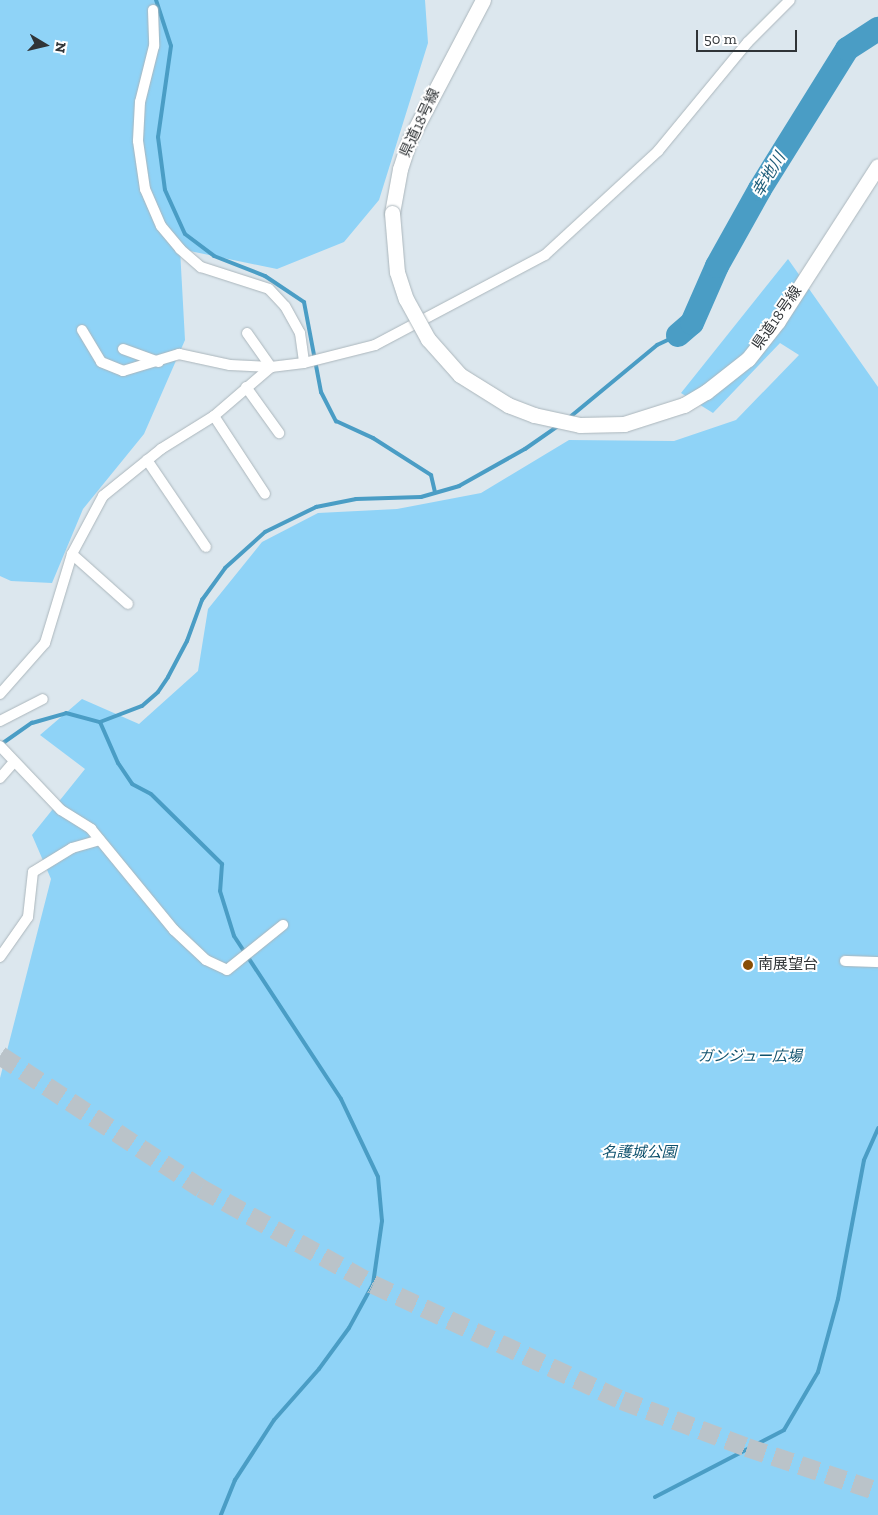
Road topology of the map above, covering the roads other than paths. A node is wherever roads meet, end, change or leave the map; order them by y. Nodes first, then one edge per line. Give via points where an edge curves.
1 (483, 0) edge
2 (790, 0) edge
3 (153, 10) dead end
4 (878, 166) edge
5 (82, 330) dead end
6 (247, 333) dead end
7 (123, 349) dead end
8 (159, 362) junction
9 (305, 363) junction
10 (271, 366) junction
11 (246, 387) junction
12 (214, 416) junction
13 (279, 433) dead end
14 (148, 460) junction
15 (265, 494) dead end
16 (206, 547) dead end
17 (72, 554) junction
18 (128, 604) dead end
19 (1, 690) edge
20 (43, 699) dead end
21 (0, 721) edge
22 (0, 746) edge
23 (11, 758) junction
24 (0, 778) edge
25 (100, 840) junction
26 (283, 925) dead end
27 (0, 958) edge
28 (845, 961) dead end
29 (878, 962) edge

1 - 4 main road, 県道18号線, bridge via 410,139 400,168 392,213 395,257 406,299 428,339 460,374 499,400 534,415 580,425 624,424 684,405 706,392 748,359 778,321
2 - 9 street via 748,42 664,145 545,256 375,345
3 - 9 street via 154,46 140,102 138,141 146,189 161,226 201,267 269,289 285,306 300,333
5 - 8 street via 101,362 123,372
6 - 10 street
7 - 8 street
8 - 10 street via 179,354 230,365
9 - 10 street
10 - 11 street
11 - 12 street
11 - 13 street
12 - 14 street
12 - 15 street
14 - 16 street
14 - 17 street via 103,496
17 - 18 street
17 - 19 street via 45,643
20 - 21 street
22 - 23 street
23 - 24 street
23 - 25 street via 61,810 91,829
25 - 26 street via 174,930 206,960 227,970
25 - 27 street via 72,848 33,872 28,917
28 - 29 street

